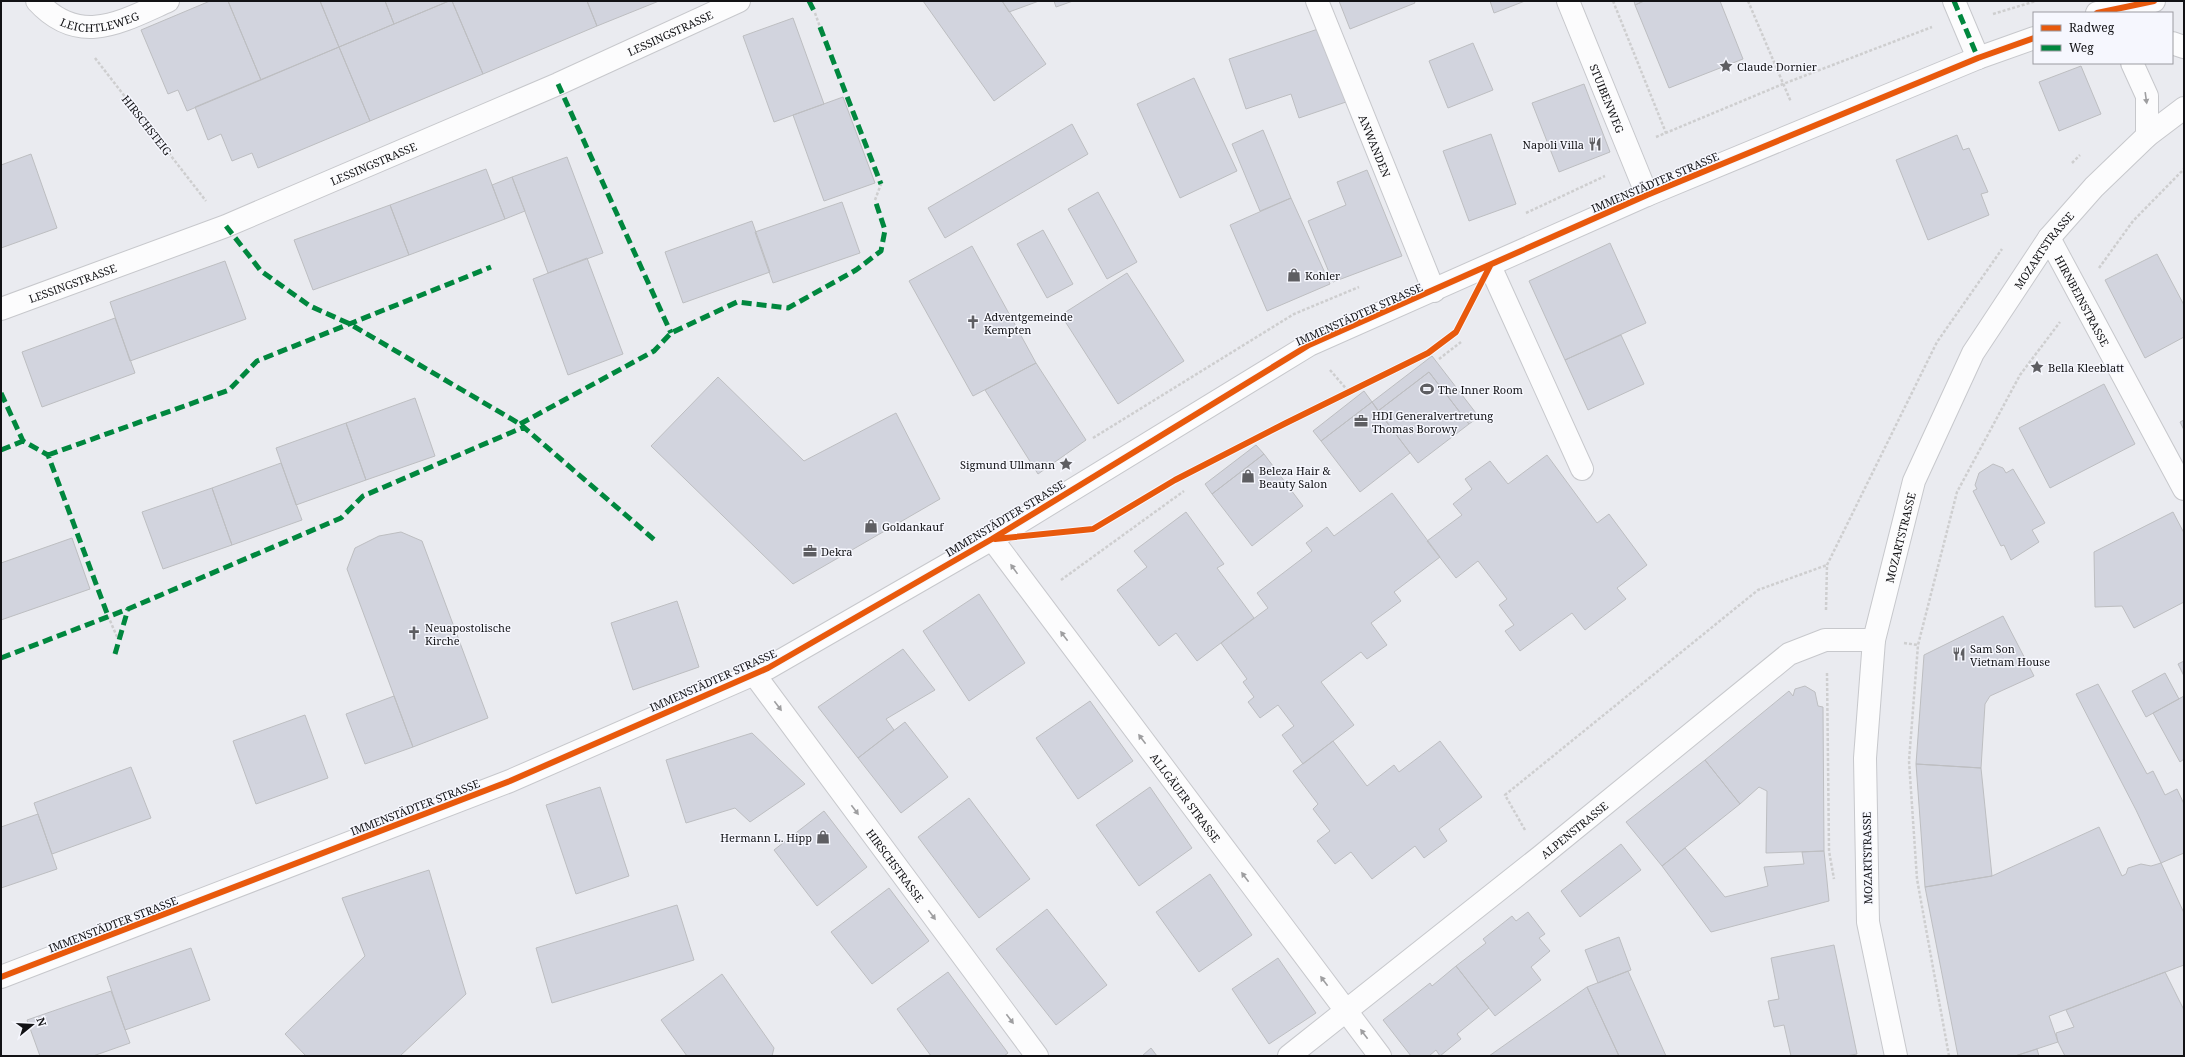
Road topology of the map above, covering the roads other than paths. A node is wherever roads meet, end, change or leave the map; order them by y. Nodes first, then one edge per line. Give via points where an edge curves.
1 (37, 1) edge
2 (168, 1) edge
3 (739, 1) edge
4 (1317, 1) edge
5 (1568, 1) edge
6 (2154, 1) edge
7 (1958, 8) edge
8 (2102, 12) edge
9 (2033, 38) edge
10 (2173, 43) edge
11 (2033, 44) edge
12 (2184, 47) edge
13 (2006, 48) junction
14 (1978, 58) junction
15 (2132, 64) edge
16 (2184, 108) edge
17 (2147, 136) junction
18 (1647, 195) junction
19 (2049, 238) junction
20 (1490, 266) junction
21 (1434, 291) junction
22 (1, 309) edge
23 (1582, 469) dead end
24 (2184, 489) edge
25 (992, 539) junction
26 (1874, 640) junction
27 (754, 674) junction
28 (1, 977) edge
29 (1347, 1012) junction
30 (1037, 1056) edge
31 (1289, 1056) edge
32 (1380, 1056) edge
33 (1896, 1056) edge

1 - 2 street, LEICHTLEWEG via 68,24 97,28 127,20
3 - 22 street, LESSINGSTRASSE via 558,84 226,226
4 - 21 street, ANWANDEN
5 - 18 street, STUIBENWEG
6 - 8 street
7 - 14 street
9 - 13 street, IMMENSTÄDTER STRASSE
10 - 12 street
11 - 13 street, IMMENSTÄDTER STRASSE
13 - 14 street, IMMENSTÄDTER STRASSE
14 - 18 street, IMMENSTÄDTER STRASSE
15 -> 17 street via 2148,96
16 - 17 street, MOZARTSTRASSE
17 - 19 street, MOZARTSTRASSE via 2094,187
18 - 20 street, IMMENSTÄDTER STRASSE
19 - 24 street, HIRNBEINSTRASSE
19 - 26 street, MOZARTSTRASSE via 1973,353 1914,481
20 - 21 street, IMMENSTÄDTER STRASSE
20 - 23 street
21 - 25 street, IMMENSTÄDTER STRASSE via 1309,345
25 - 27 street, IMMENSTÄDTER STRASSE
29 -> 25 street, ALLGÄUER STRASSE
26 - 29 street, ALPENSTRASSE via 1825,640 1789,654
26 - 33 street, MOZARTSTRASSE via 1865,758 1868,922
27 - 28 street, IMMENSTÄDTER STRASSE via 510,781
27 -> 30 street, HIRSCHSTRASSE
29 - 31 street, ALPENSTRASSE
32 -> 29 street, ALLGÄUER STRASSE

